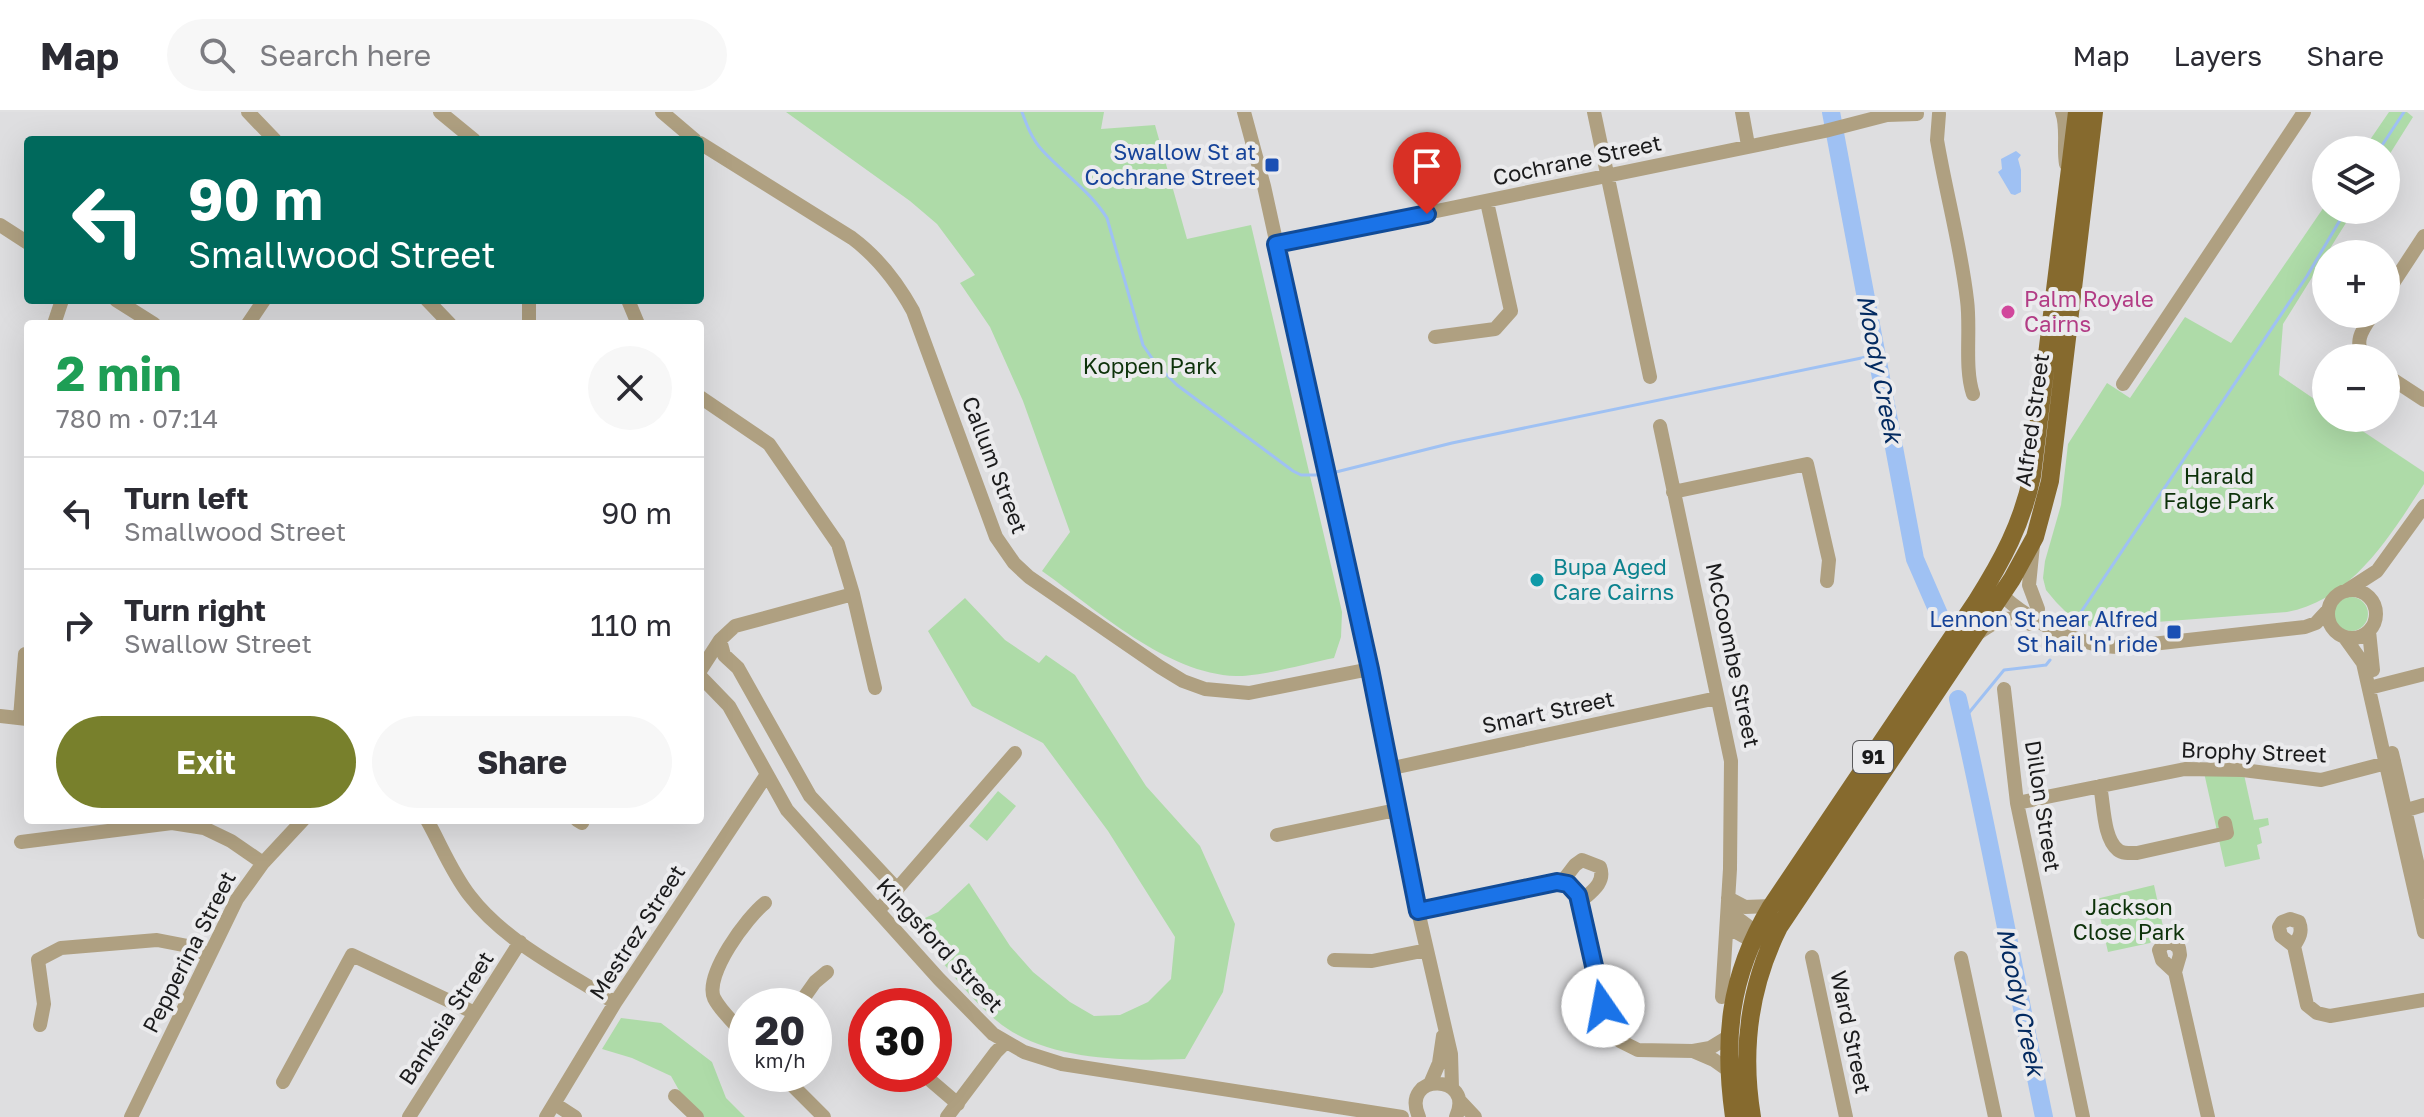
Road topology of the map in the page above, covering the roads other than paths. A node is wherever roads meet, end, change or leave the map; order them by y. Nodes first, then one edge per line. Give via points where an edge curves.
1 (248, 112) edge
2 (440, 112) edge
3 (662, 112) edge
4 (1244, 112) edge
5 (1594, 112) edge
6 (1742, 112) edge
7 (2062, 112) edge
8 (2077, 112) edge
9 (2094, 112) edge
10 (2304, 112) edge
11 (1888, 113) edge
12 (1940, 113) edge
13 (1918, 114) edge
14 (271, 136) edge
15 (469, 136) edge
16 (690, 136) edge
17 (1937, 140) junction
18 (1748, 145) junction
19 (704, 146) edge
20 (1607, 176) junction
21 (2068, 177) junction
22 (1487, 202) junction
23 (0, 225) edge
24 (2424, 236) edge
25 (24, 240) edge
26 (1276, 244) junction
27 (2400, 273) edge
28 (122, 304) edge
29 (431, 304) edge
30 (148, 320) edge
31 (446, 320) edge
32 (1435, 337) dead end
33 (1650, 377) dead end
34 (2123, 384) dead end
35 (2400, 384) edge
36 (1973, 394) dead end
37 (704, 400) edge
38 (2424, 400) edge
39 (1660, 426) dead end
40 (1673, 492) junction
41 (2424, 506) edge
42 (2035, 537) junction
43 (2377, 571) junction
44 (1827, 581) dead end
45 (1999, 588) junction
46 (2345, 591) junction
47 (853, 594) junction
48 (2371, 600) junction
49 (2038, 609) junction
50 (2328, 610) junction
51 (2369, 631) junction
52 (2245, 635) junction
53 (2340, 635) junction
54 (1972, 637) junction
55 (720, 640) junction
56 (2137, 644) junction
57 (2105, 647) junction
58 (704, 667) edge
59 (1370, 669) junction
60 (2424, 674) edge
61 (704, 678) edge
62 (2373, 687) junction
63 (875, 688) dead end
64 (2004, 689) dead end
65 (1717, 698) junction
66 (0, 716) edge
67 (24, 719) edge
68 (1015, 753) dead end
69 (2390, 762) junction
70 (1388, 769) junction
71 (767, 774) junction
72 (2100, 786) junction
73 (2017, 803) junction
74 (2424, 805) edge
75 (1396, 810) junction
76 (2404, 813) junction
77 (2424, 814) edge
78 (164, 824) edge
79 (178, 824) edge
80 (299, 824) edge
81 (434, 824) edge
82 (2227, 833) dead end
83 (1277, 835) dead end
84 (21, 842) dead end
85 (263, 863) junction
86 (1562, 882) junction
87 (897, 889) junction
88 (2424, 892) edge
89 (1580, 902) junction
90 (765, 903) dead end
91 (1728, 904) junction
92 (1772, 906) junction
93 (878, 911) junction
94 (1418, 911) junction
95 (1727, 927) junction
96 (2424, 932) edge
97 (1760, 939) junction
98 (520, 942) junction
99 (2294, 946) dead end
100 (1427, 950) junction
101 (208, 955) junction
102 (1812, 957) dead end
103 (1961, 958) dead end
104 (1334, 960) dead end
105 (827, 972) dead end
106 (2175, 972) dead end
107 (811, 988) edge
108 (1722, 997) dead end
109 (2424, 1000) edge
110 (615, 1003) junction
111 (475, 1013) junction
112 (728, 1014) edge
113 (1443, 1024) junction
114 (40, 1025) dead end
115 (1728, 1037) junction
116 (1006, 1042) junction
117 (1693, 1051) junction
118 (1728, 1070) junction
119 (283, 1082) dead end
120 (1424, 1089) junction
121 (799, 1092) edge
122 (944, 1092) edge
123 (1456, 1095) junction
124 (675, 1096) dead end
125 (555, 1104) junction
126 (958, 1104) junction
127 (1364, 1114) edge
128 (131, 1117) edge
129 (409, 1117) edge
130 (546, 1117) edge
131 (575, 1117) edge
132 (697, 1117) edge
133 (824, 1117) edge
134 (947, 1117) edge
135 (1402, 1117) edge
136 (1419, 1117) edge
137 (1456, 1117) edge
138 (1475, 1117) edge
139 (1734, 1117) edge
140 (1752, 1117) edge
141 (1846, 1117) edge
142 (1995, 1117) edge
143 (2083, 1117) edge
144 (2208, 1117) edge

1 - 14 street
2 - 15 street
3 - 16 street
4 - 26 street
5 - 20 street
6 - 18 street
7 - 21 street
8 - 21 main road, Alfred Street / 91
9 - 42 main road, Alfred Street / 91 via 2050,481
10 - 34 street
11 - 13 street, Cochrane Street
11 - 18 street, Cochrane Street
12 - 13 street, Cochrane Street via 1930,119
12 - 17 street
13 - 17 street
17 - 36 street via 1967,297
18 - 20 street, Cochrane Street
19 - 59 street, Callum Street via 852,238 888,271 913,311 996,537 1029,577 1160,667 1205,689 1249,693
20 - 22 street, Cochrane Street
20 - 33 street
21 - 45 main road, Alfred Street / 91 via 2032,476
22 - 26 street, Cochrane Street
22 - 32 street via 1511,311 1495,329
23 - 25 street
24 - 27 street
26 - 59 street
28 - 30 street
29 - 31 street
35 - 38 street
37 - 47 street via 777,454 838,544
39 - 40 street, McCoombe Street
40 - 44 street via 1807,464 1829,560
40 - 65 street, McCoombe Street
41 - 43 street
42 - 45 main road, Alfred Street / 91
42 - 49 street via 2029,585
43 - 46 street
43 - 48 street
45 - 49 street
45 - 54 main road, Alfred Street / 91
45 - 57 street via 2064,635
45 - 92 main road, Alfred Street / 91
46 - 48 street
46 - 50 street
47 - 55 street via 746,622
47 - 63 street
48 - 51 street via 2376,613
49 - 56 street via 2075,630
50 - 52 street via 2311,626
50 - 53 street via 2329,622
51 - 53 street via 2358,638
51 - 62 street
52 - 53 street
52 - 56 street
53 - 62 street via 2360,655
54 - 57 street via 2003,618 2015,617 2070,645
54 - 97 main road, Alfred Street / 91 via 1779,927
55 - 58 street
55 - 87 street, Kingsford Street via 724,655 738,668 810,796
56 - 57 street
59 - 70 street
60 - 62 street
61 - 71 street, Kingsford Street via 729,706
62 - 69 street
64 - 73 street, Dillon Street
65 - 70 street, Smart Street
65 - 91 street, McCoombe Street via 1731,761
66 - 67 street
68 - 87 street
69 - 72 street, Brophy Street via 2321,780 2203,768
69 - 76 street
70 - 75 street
71 - 93 street, Kingsford Street via 787,810
71 - 110 street, Mestrez Street
72 - 73 street, Brophy Street
72 - 82 street via 2109,837 2125,853
73 - 143 street, Dillon Street
74 - 76 street
75 - 83 street
75 - 94 street
76 - 77 street
76 - 88 street
76 - 96 street
78 - 84 street
79 - 85 street via 204,828
80 - 85 street, Pepperina Street
81 - 98 street via 470,896
85 - 101 street, Pepperina Street
86 - 89 street via 1574,888
86 - 89 street via 1582,860 1600,867 1603,877
86 - 94 street
87 - 93 street
89 - 117 street via 1613,1033 1638,1050
90 - 112 street via 751,915 712,981 714,997
91 - 92 street
91 - 95 street, McCoombe Street
91 - 97 street
92 - 97 main road, Alfred Street / 91
93 - 116 street, Kingsford Street via 978,1021
94 - 100 street
95 - 97 street
95 - 108 street, McCoombe Street
97 - 115 main road, 91 via 1738,979
97 - 140 main road, 91 via 1746,1076
98 - 110 street
98 - 111 street, Banksia Street
99 - 109 street via 2307,1005 2317,1013 2330,1016
100 - 104 street via 1372,961
100 - 113 street
101 - 114 street via 157,940 61,948 38,960 44,1004
101 - 128 street, Pepperina Street
102 - 141 street, Ward Street
103 - 142 street
105 - 107 street
106 - 144 street
110 - 125 street, Mestrez Street
111 - 119 street via 352,955
111 - 129 street, Banksia Street
113 - 120 street via 1439,1063
113 - 123 street
115 - 117 street
115 - 118 main road, 91
116 - 126 street via 1003,1057
116 - 127 street, Kingsford Street via 1062,1064
117 - 118 street
118 - 139 main road, 91
120 - 123 street via 1445,1084
120 - 127 street, Kingsford Street via 1397,1109
120 - 136 street via 1415,1108
121 - 133 street
122 - 126 street
123 - 137 street
123 - 138 street
124 - 132 street
125 - 130 street, Mestrez Street
125 - 131 street
126 - 134 street
127 - 135 street, Kingsford Street

